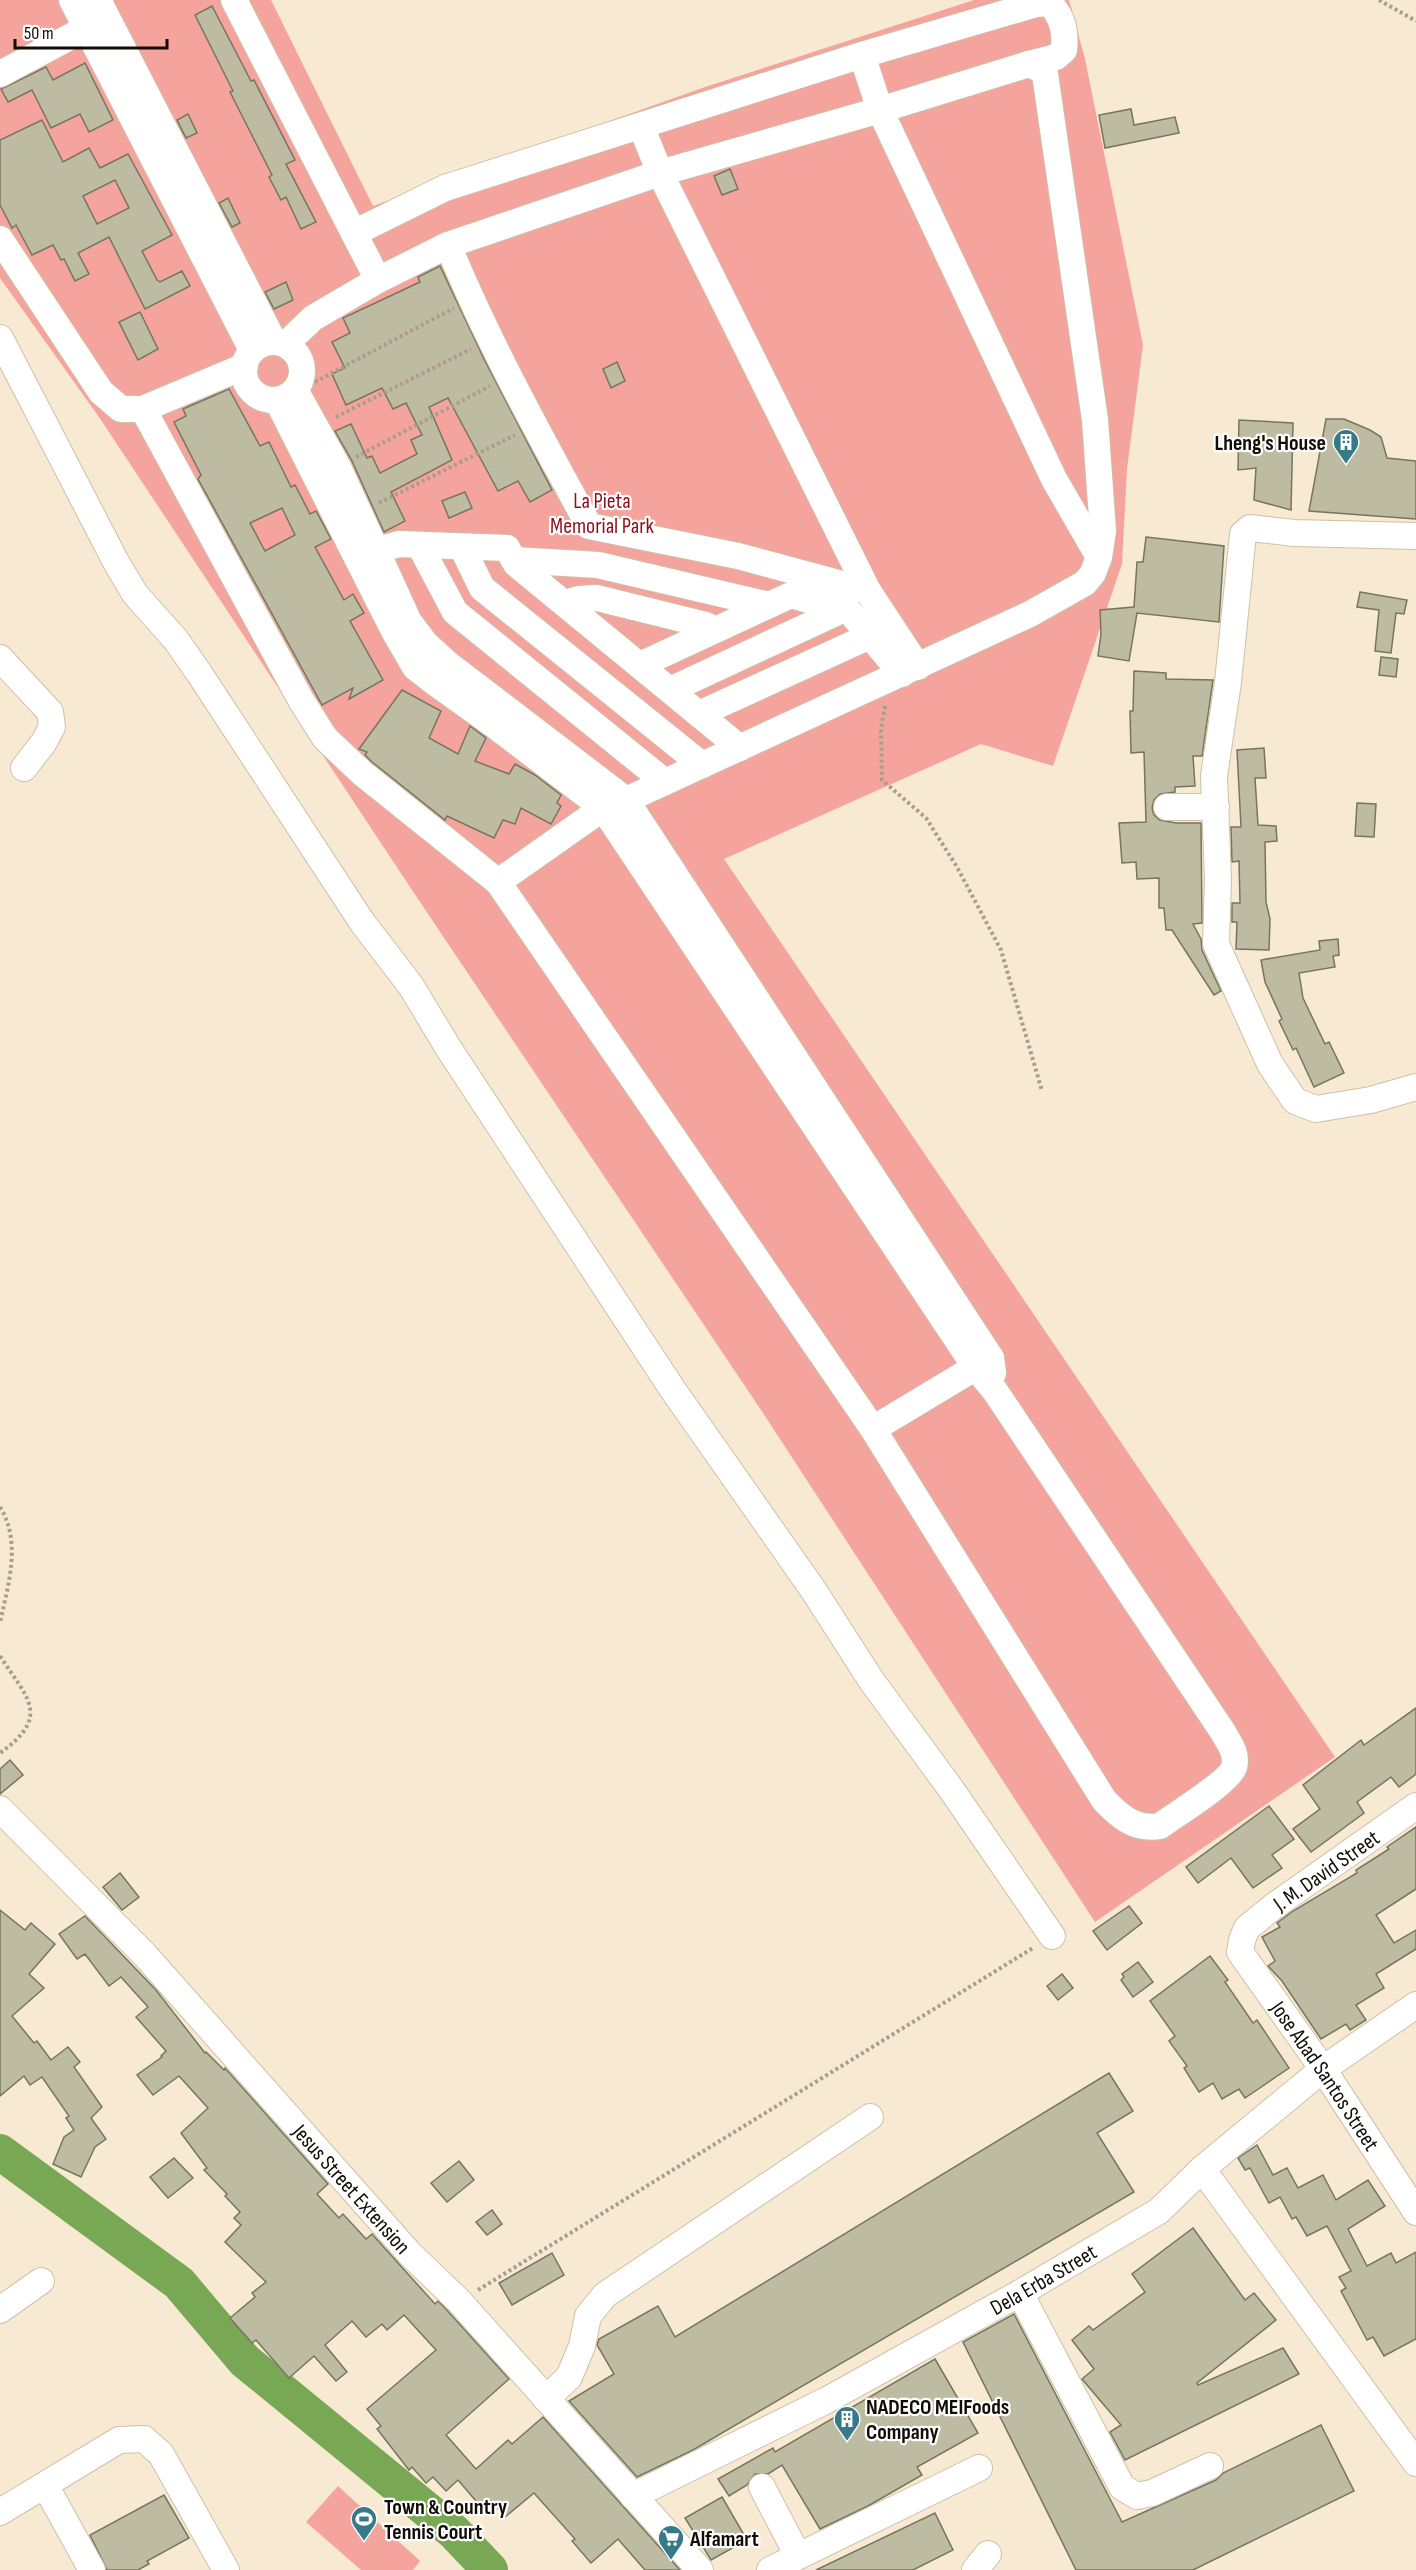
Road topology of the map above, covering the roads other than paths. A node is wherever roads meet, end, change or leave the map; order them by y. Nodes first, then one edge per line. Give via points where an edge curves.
1 (72, 0) edge
2 (234, 0) edge
3 (97, 15) edge
4 (862, 55) junction
5 (1029, 64) junction
6 (0, 74) edge
7 (880, 110) junction
8 (641, 126) junction
9 (660, 173) junction
10 (354, 232) junction
11 (0, 239) edge
12 (448, 245) junction
13 (378, 280) junction
14 (0, 338) edge
15 (264, 351) junction
16 (289, 394) junction
17 (143, 409) junction
18 (1416, 536) edge
19 (420, 546) junction
20 (462, 547) junction
21 (378, 550) junction
22 (1099, 557) junction
23 (514, 560) junction
24 (868, 591) junction
25 (564, 603) junction
26 (769, 605) junction
27 (842, 609) junction
28 (714, 630) junction
29 (870, 636) junction
30 (611, 642) junction
31 (669, 652) junction
32 (0, 658) edge
33 (424, 658) junction
34 (640, 665) junction
35 (903, 673) junction
36 (670, 690) junction
37 (699, 714) junction
38 (740, 748) junction
39 (702, 765) junction
40 (24, 768) dead end
41 (665, 782) junction
42 (615, 804) junction
43 (1167, 807) dead end
44 (1216, 807) junction
45 (498, 882) junction
46 (1416, 1087) edge
47 (984, 1363) junction
48 (873, 1429) junction
49 (1416, 1806) edge
50 (0, 1809) edge
51 (1052, 1936) road end
52 (1242, 1940) joint
53 (1416, 2005) edge
54 (1323, 2069) junction
55 (870, 2117) dead end
56 (1202, 2169) junction
57 (1416, 2212) edge
58 (40, 2281) dead end
59 (1020, 2293) junction
60 (0, 2310) edge
61 (546, 2399) junction
62 (1416, 2463) edge
63 (1210, 2466) dead end
64 (979, 2468) dead end
65 (45, 2485) junction
66 (762, 2487) dead end
67 (633, 2496) junction
68 (0, 2512) edge
69 (798, 2556) junction
70 (92, 2570) edge
71 (226, 2570) edge
72 (700, 2570) edge
73 (770, 2570) edge

1 - 3 street
2 - 10 street
3 - 6 street
3 - 15 street
4 - 5 street via 1049,3 1059,13 1066,36 1064,50 1056,57
4 - 7 street
4 - 8 street
5 - 7 street
5 - 22 street via 1044,74 1046,81 1081,318 1102,509
7 - 9 street
7 - 22 street via 1054,479
8 - 9 street
8 - 10 street via 446,188
9 - 12 street
9 - 24 street
10 - 13 street
11 - 17 street via 101,392 121,409
12 - 13 street
12 - 24 street via 470,299 589,526 738,556
13 - 15 street
14 - 51 street via 135,594 182,648 362,922 411,986 673,1390
15 - 16 street via 293,350 302,365 300,382
15 - 16 street via 244,375 252,391 268,399
15 - 17 street
16 - 21 street via 316,428
16 - 33 street via 394,631
17 - 45 street via 325,738 362,773
18 - 44 street via 1250,528 1243,534 1214,776
19 - 20 street
19 - 21 street via 399,544
19 - 41 street via 455,612
20 - 23 street via 507,548
20 - 39 street via 482,588
21 - 33 street
22 - 35 street via 1085,583 1030,614
23 - 25 street
23 - 26 street via 598,565
24 - 35 street
25 - 28 street via 597,598
25 - 30 street
26 - 27 street via 791,595
26 - 28 street
27 - 29 street via 850,612
27 - 36 street
28 - 31 street
29 - 35 street
29 - 37 street
30 - 31 street
30 - 34 street
31 - 34 street
32 - 40 street via 50,712 52,727
33 - 42 street
34 - 36 street
35 - 38 street
36 - 37 street
37 - 38 street
38 - 39 street
39 - 41 street
41 - 42 street
42 - 45 street
42 - 47 street
43 - 44 street
44 - 46 street via 1216,944 1270,1064 1295,1101 1316,1109 1371,1100
45 - 48 street
47 - 48 street
47 - 48 street via 995,1391 1232,1748 1234,1768 1226,1780 1160,1826 1137,1826 1118,1815 1104,1800
49 - 52 street, J. M. David Street via 1274,1906 1247,1928
50 - 61 street, Jesus Street Extension via 146,1955 410,2254 459,2301
52 - 54 street, Jose Abad Santos Street via 1240,1952
53 - 54 street, Dela Erba Street
54 - 56 street, Dela Erba Street
54 - 57 street, Jose Abad Santos Street
55 - 61 street via 605,2295 588,2316 582,2346 568,2378
56 - 59 street, Dela Erba Street via 1159,2211
56 - 62 street
58 - 60 street
59 - 63 street via 1122,2487 1137,2496 1152,2493
59 - 67 street, Dela Erba Street via 827,2400
61 - 67 street, Jesus Street Extension
64 - 69 street
65 - 68 street
65 - 70 street
65 - 71 street via 119,2440 144,2439 160,2454
66 - 69 street
67 - 72 street, Jesus Street Extension
69 - 73 street

